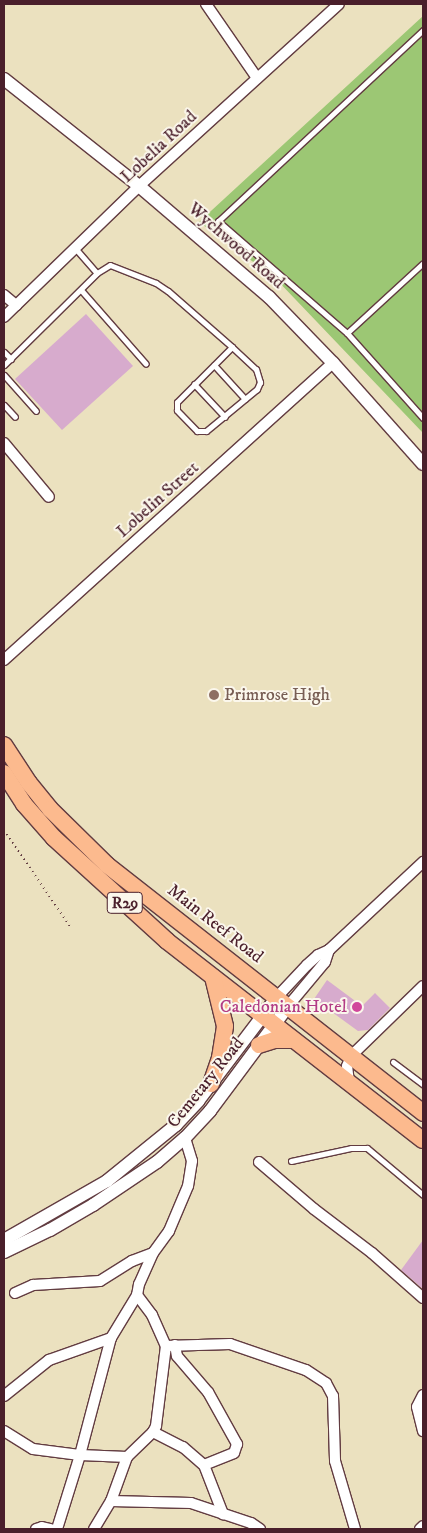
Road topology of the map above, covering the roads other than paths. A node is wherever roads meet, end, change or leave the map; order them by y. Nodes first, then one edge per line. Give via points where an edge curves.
1 (206, 4) edge
2 (339, 4) edge
3 (423, 31) edge
4 (257, 78) junction
5 (4, 79) edge
6 (139, 186) junction
7 (75, 248) junction
8 (423, 263) edge
9 (97, 273) junction
10 (81, 290) junction
11 (4, 295) edge
12 (16, 305) junction
13 (4, 317) edge
14 (347, 333) junction
15 (232, 347) junction
16 (4, 352) edge
17 (11, 359) junction
18 (333, 363) junction
19 (146, 364) dead end
20 (4, 365) edge
21 (214, 365) junction
22 (4, 375) edge
23 (194, 384) junction
24 (246, 399) junction
25 (4, 405) edge
26 (36, 411) dead end
27 (15, 416) dead end
28 (225, 417) junction
29 (423, 418) edge
30 (4, 443) edge
31 (423, 464) edge
32 (49, 497) dead end
33 (4, 660) edge
34 (4, 745) edge
35 (4, 773) edge
36 (423, 862) edge
37 (198, 937) junction
38 (328, 950) junction
39 (184, 954) junction
40 (214, 977) junction
41 (423, 986) edge
42 (283, 1001) junction
43 (268, 1020) junction
44 (292, 1040) junction
45 (258, 1045) junction
46 (351, 1056) junction
47 (393, 1062) dead end
48 (349, 1083) junction
49 (211, 1084) junction
50 (423, 1085) edge
51 (423, 1114) edge
52 (185, 1138) junction
53 (423, 1140) edge
54 (291, 1161) dead end
55 (259, 1162) dead end
56 (423, 1194) edge
57 (4, 1240) edge
58 (4, 1252) edge
59 (153, 1253) junction
60 (15, 1293) dead end
61 (137, 1295) junction
62 (423, 1298) edge
63 (111, 1338) junction
64 (171, 1345) junction
65 (423, 1395) edge
66 (4, 1396) edge
67 (4, 1431) edge
68 (423, 1431) edge
69 (153, 1432) junction
70 (80, 1455) junction
71 (126, 1456) junction
72 (204, 1465) junction
73 (112, 1501) junction
74 (223, 1514) junction
75 (423, 1526) edge
76 (36, 1529) edge
77 (51, 1529) edge
78 (57, 1529) edge
79 (94, 1529) edge
80 (260, 1529) edge
81 (355, 1529) edge
82 (420, 1529) edge

1 - 4 street
2 - 4 street, Lobelia Road
3 - 14 lane via 218,221
4 - 6 street, Lobelia Road
5 - 6 street, Wychwood Road
6 - 7 street, Lobelia Road
6 - 18 street, Wychwood Road via 269,297
7 - 9 lane
7 - 12 street, Lobelia Road
8 - 14 lane
9 - 10 lane
9 - 15 lane via 112,265 156,283
10 - 17 lane
10 - 19 lane
11 - 12 street
12 - 13 street, Lobelia Road
14 - 29 lane
15 - 21 lane
15 - 24 lane via 259,374 257,389
16 - 17 lane
17 - 20 lane
18 - 31 street, Wychwood Road
18 - 33 street, Lobelin Street
21 - 23 lane
21 - 24 lane
22 - 26 lane
23 - 28 lane
23 - 28 lane via 176,406 194,428 206,431
24 - 28 lane
25 - 27 lane
30 - 32 street
34 - 37 main road, Main Reef Road / R29 via 29,783 70,829 107,865
35 - 39 main road, R29 via 24,804 54,838
36 - 38 street, Cemetary Road
37 - 39 main road
37 - 42 main road, Main Reef Road / R29
38 - 42 street, Cemetary Road via 307,965
38 - 42 street, Cemetary Road via 315,975
39 - 40 main road, R29
40 - 43 main road, R29
40 - 49 main road via 225,1026 220,1058
41 - 46 street
42 - 43 street, Cemetary Road
42 - 46 main road, Main Reef Road / R29
43 - 44 main road, R29
43 - 45 street, Cemetary Road
43 - 49 street, Cemetary Road
44 - 45 main road via 274,1040
44 - 48 main road, R29
45 - 52 street, Cemetary Road via 210,1111
46 - 48 street via 347,1066
46 - 51 main road, Main Reef Road / R29
47 - 50 lane
48 - 53 main road, R29
49 - 57 street, Cemetary Road via 176,1125 125,1168 88,1193
52 - 58 street, Cemetary Road via 157,1162 93,1204
52 - 59 street via 192,1160 188,1186 169,1231
54 - 56 lane via 351,1148 367,1148
55 - 62 street
59 - 60 street via 137,1258 100,1281 33,1285
59 - 61 street
61 - 63 street
61 - 64 street
63 - 66 street via 49,1360
63 - 70 street
64 - 69 street
64 - 72 street via 208,1392 237,1444 234,1453
64 - 81 street via 230,1344 306,1370 326,1383 333,1396 335,1461
65 - 68 street via 417,1407
67 - 70 street via 33,1449
69 - 71 street
69 - 72 street via 183,1447
70 - 71 street
70 - 78 street
71 - 73 street
72 - 74 street
73 - 74 street via 177,1501
73 - 79 street
74 - 80 street
75 - 82 street
76 - 77 street

